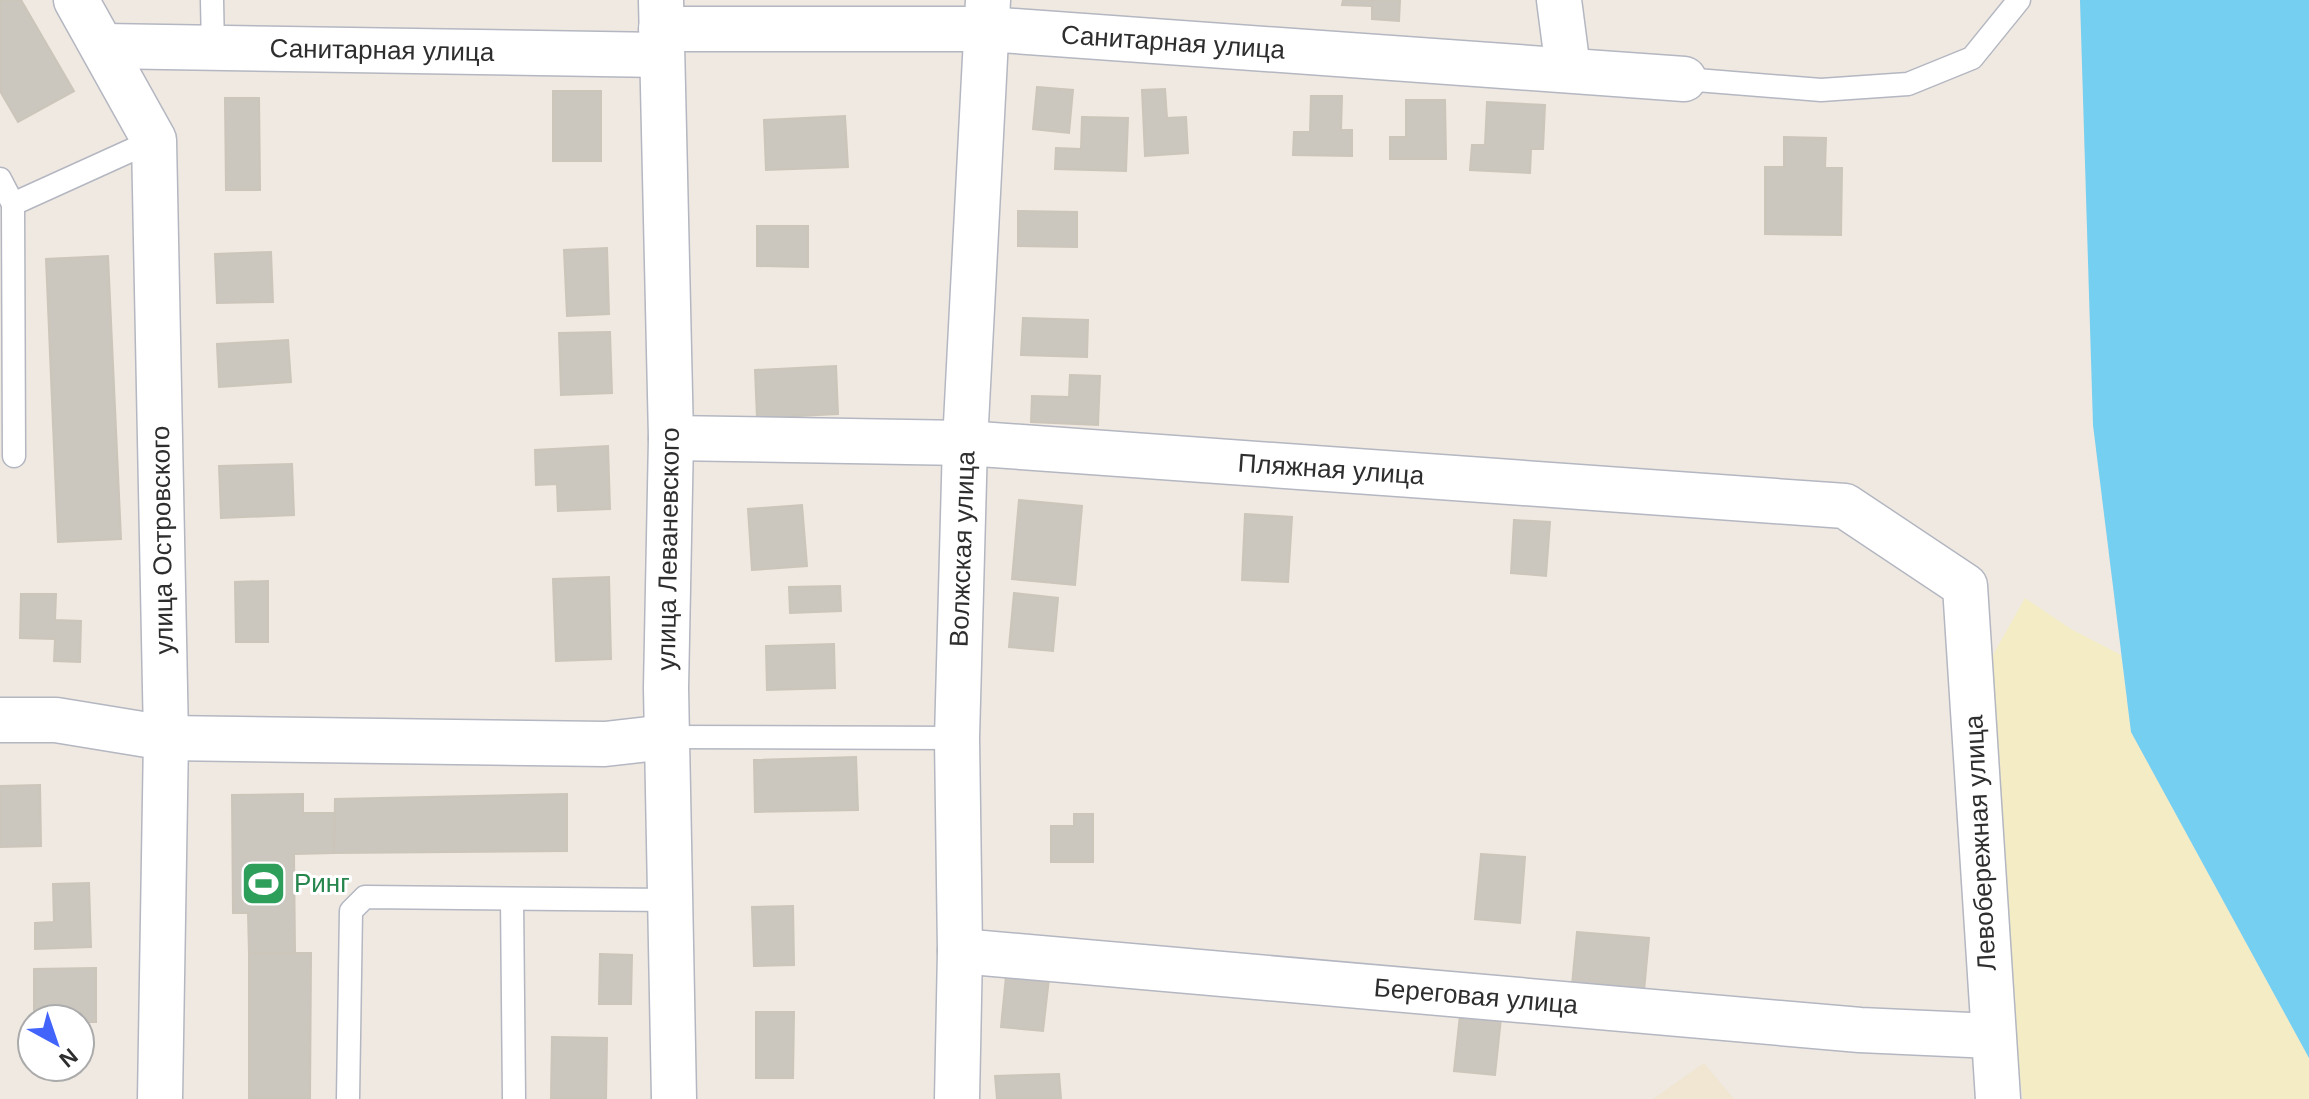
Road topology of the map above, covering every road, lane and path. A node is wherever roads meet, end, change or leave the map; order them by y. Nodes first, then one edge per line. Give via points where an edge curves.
1 (76, 0) edge
2 (212, 0) edge
3 (1559, 0) edge
4 (2019, 0) edge
5 (987, 14) edge
6 (661, 28) edge
7 (104, 46) junction
8 (213, 48) junction
9 (1568, 69) junction
10 (1684, 79) joint
11 (154, 140) junction
12 (0, 179) edge
13 (13, 204) junction
14 (671, 438) junction
15 (965, 443) junction
16 (14, 456) dead end
17 (1965, 586) joint
18 (0, 720) edge
19 (666, 737) junction
20 (166, 738) junction
21 (957, 738) junction
22 (512, 899) junction
23 (669, 900) junction
24 (960, 951) junction
25 (1992, 1036) junction
26 (160, 1099) edge
27 (348, 1099) edge
28 (514, 1099) edge
29 (674, 1099) edge
30 (957, 1099) edge
31 (1998, 1099) edge

1 - 7 street, улица Островского
2 - 8 lane
3 - 9 street
4 - 10 lane via 1972,58 1908,84 1821,90
5 - 6 street, Санитарная улица
5 - 9 street, Санитарная улица
5 - 15 street, Волжская улица
6 - 8 street, Санитарная улица
6 - 14 street, улица Леваневского
7 - 8 street, Санитарная улица
7 - 11 street, улица Островского
9 - 10 street, Санитарная улица
11 - 13 lane
11 - 20 street, улица Островского
12 - 13 lane
13 - 16 lane
14 - 15 street, Пляжная улица
14 - 19 street, улица Леваневского
15 - 17 street, Пляжная улица via 1845,506
15 - 21 street, Волжская улица
17 - 25 street, Левобережная улица
18 - 20 street via 56,720
19 - 20 street via 605,744
19 - 21 lane
19 - 23 street, улица Леваневского
20 - 26 street, улица Островского
21 - 24 street, Волжская улица
22 - 23 lane
22 - 27 lane via 365,897 351,911
22 - 28 lane
23 - 29 street, улица Леваневского
24 - 25 street, Береговая улица via 1860,1030
24 - 30 street, Волжская улица
25 - 31 street, Левобережная улица

